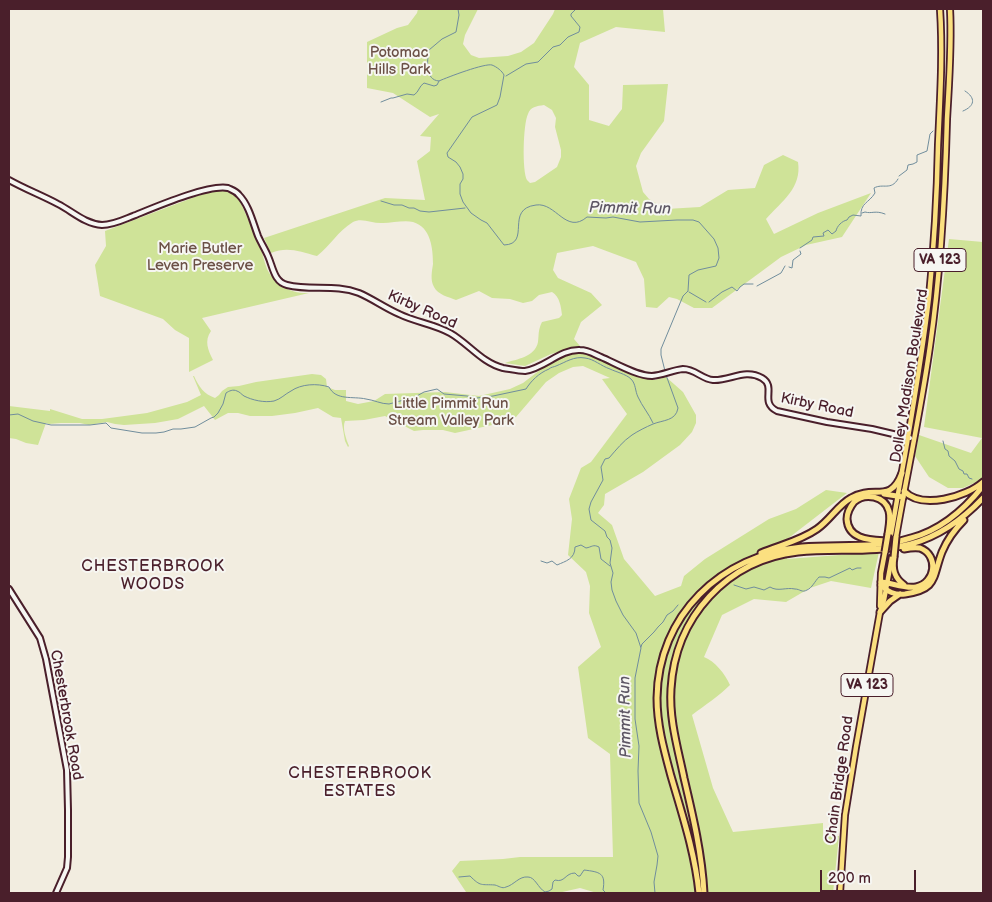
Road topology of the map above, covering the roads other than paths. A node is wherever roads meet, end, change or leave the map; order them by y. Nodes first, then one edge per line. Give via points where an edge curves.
1 (940, 9) edge
2 (950, 9) edge
3 (939, 120) junction
4 (947, 120) junction
5 (9, 180) edge
6 (937, 192) junction
7 (945, 192) junction
8 (932, 268) junction
9 (939, 268) junction
10 (922, 354) junction
11 (929, 355) junction
12 (908, 437) junction
13 (914, 439) junction
14 (902, 473) junction
15 (983, 482) edge
16 (983, 486) edge
17 (876, 492) junction
18 (902, 495) junction
19 (983, 498) edge
20 (977, 504) junction
21 (894, 536) junction
22 (873, 550) junction
23 (885, 555) joint
24 (893, 557) junction
25 (728, 571) junction
26 (883, 583) junction
27 (904, 586) junction
28 (9, 589) edge
29 (886, 590) junction
30 (900, 594) junction
31 (880, 612) junction
32 (56, 893) edge
33 (699, 893) edge
34 (704, 893) edge
35 (840, 893) edge

1 - 3 main road, Dolley Madison Boulevard / VA 123
2 - 4 main road, Dolley Madison Boulevard / VA 123
3 - 4 main road
3 - 6 main road, Dolley Madison Boulevard / VA 123
4 - 7 main road, Dolley Madison Boulevard / VA 123
5 - 12 main road, Kirby Road via 85,220 103,225 120,222 206,189 229,189 240,195 246,205 275,276 282,284 357,292 398,314 450,333 500,367 529,370 568,352 580,350 652,376 688,369 715,380 740,374 755,375 766,382 768,403 777,412
6 - 7 main road
6 - 8 main road, Dolley Madison Boulevard / VA 123
7 - 9 main road, Dolley Madison Boulevard / VA 123
8 - 9 main road
8 - 10 main road, Dolley Madison Boulevard / VA 123
9 - 11 main road, Dolley Madison Boulevard / VA 123
10 - 11 main road
10 - 12 main road, Dolley Madison Boulevard / VA 123
11 - 13 main road, Dolley Madison Boulevard / VA 123
12 - 13 main road, Kirby Road
12 - 14 main road, Dolley Madison Boulevard / VA 123
13 - 18 main road, Dolley Madison Boulevard / VA 123
14 - 17 highway via 892,489
14 - 18 main road, Dolley Madison Boulevard / VA 123
15 - 18 highway via 956,497 939,500
16 - 21 highway via 945,523 924,534
17 - 18 highway
17 - 25 highway via 853,497 810,534 754,555
18 - 21 main road, Dolley Madison Boulevard / VA 123
19 - 20 highway
20 - 22 highway via 955,523 929,538
20 - 30 highway via 948,539 931,583 920,590
21 - 21 highway via 870,540 854,535 847,518 852,504 860,499 878,498 888,509
21 - 23 highway, bridge
21 - 24 highway, bridge
21 - 25 highway via 874,545 785,550 755,558
22 - 27 highway via 916,548 928,554 933,565 928,580 917,587
22 - 34 highway via 800,552 760,562 738,572 720,586 699,608 687,628 673,667 671,709 699,842
23 - 26 main road, Chain Bridge Road / VA 123
24 - 26 main road, Chain Bridge Road / VA 123
24 - 27 highway via 894,573
25 - 33 highway via 712,582 681,618 666,650 658,684 661,737 689,840
26 - 27 highway
26 - 29 highway
26 - 31 main road, Chain Bridge Road / VA 123
28 - 32 main road, Chesterbrook Road via 40,638 44,650 66,764 68,857 67,868
29 - 30 highway
29 - 31 main road, Chain Bridge Road / VA 123
30 - 31 highway
31 - 35 main road, Chain Bridge Road / VA 123 via 846,809

